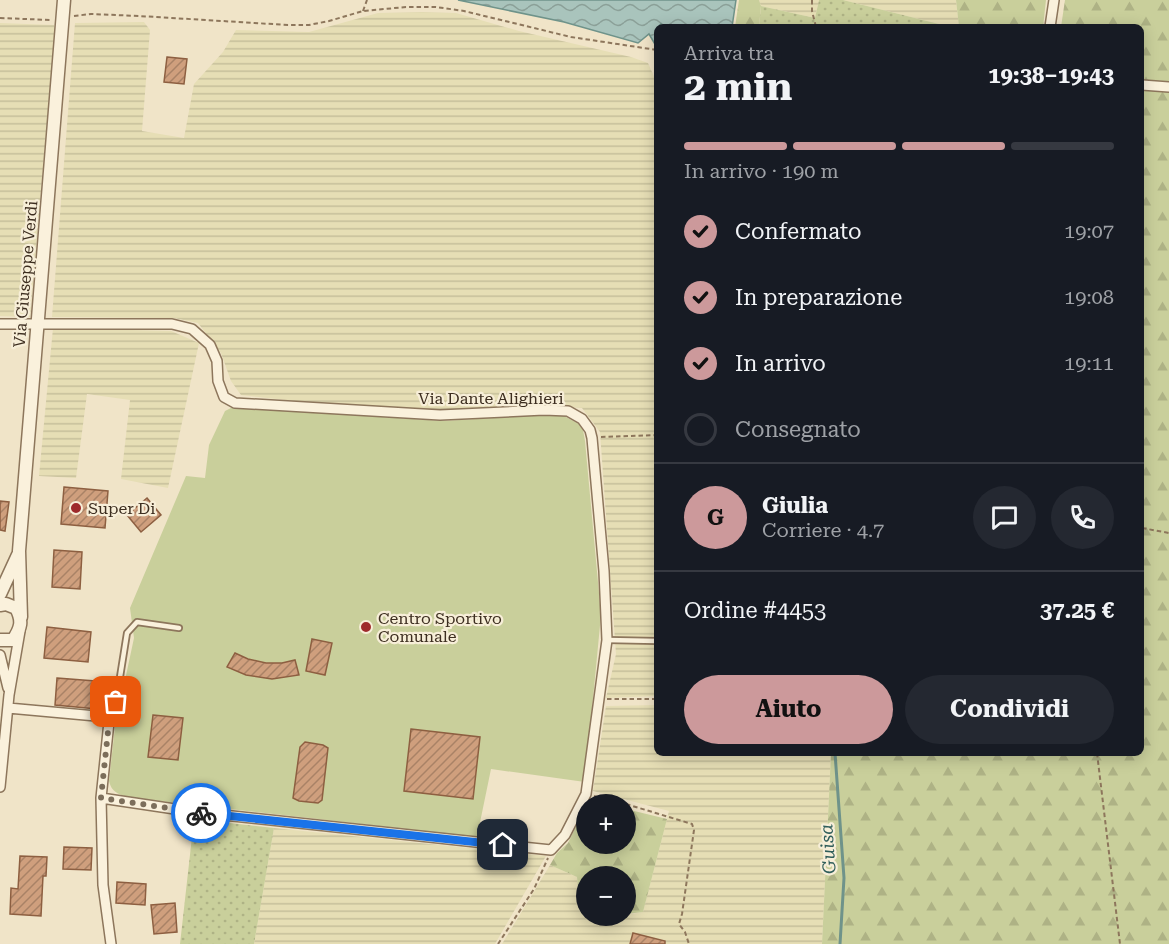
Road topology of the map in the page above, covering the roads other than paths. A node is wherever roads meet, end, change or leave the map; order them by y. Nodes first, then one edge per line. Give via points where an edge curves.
1 (64, 0) edge
2 (1054, 0) edge
3 (1050, 24) edge
4 (1144, 85) edge
5 (1169, 87) edge
6 (38, 322) junction
7 (0, 324) edge
8 (19, 551) junction
9 (0, 594) edge
10 (0, 605) edge
11 (21, 623) junction
12 (178, 628) dead end
13 (0, 640) edge
14 (608, 640) junction
15 (654, 641) edge
16 (0, 655) edge
17 (9, 695) junction
18 (8, 708) junction
19 (109, 722) junction
20 (0, 788) edge
21 (101, 798) junction
22 (111, 944) edge

1 - 6 street, Via Giuseppe Verdi
2 - 3 street
4 - 5 street
6 - 7 street, Via Dante Alighieri
6 - 8 street, Via Giuseppe Verdi
6 - 14 street, Via Dante Alighieri via 172,324 192,329 210,345 224,397 235,403 440,416 568,411 582,419 592,438
8 - 9 street, Via Giuseppe Verdi
8 - 11 street, Via Giuseppe Verdi
10 - 11 street via 16,608
11 - 13 street via 13,640
11 - 17 street, Via Giuseppe Verdi
12 - 19 lane via 137,622 127,633
14 - 15 lane
14 - 21 street via 586,794 565,836 551,850 195,812
16 - 17 street, Via Giuseppe Verdi
17 - 18 street, Via Giuseppe Verdi
18 - 19 street via 96,716
18 - 20 street, Via Giuseppe Verdi
19 - 21 street
21 - 22 street via 103,885

